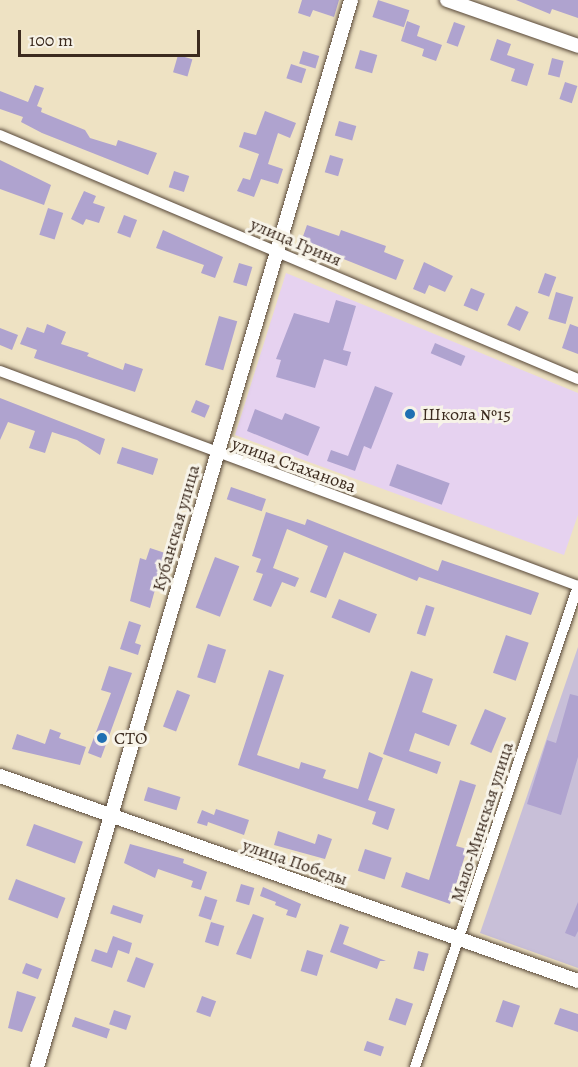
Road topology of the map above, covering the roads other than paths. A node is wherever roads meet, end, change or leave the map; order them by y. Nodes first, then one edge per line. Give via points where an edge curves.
1 (351, 0) edge
2 (447, 0) edge
3 (578, 46) edge
4 (0, 135) edge
5 (277, 252) junction
6 (0, 371) edge
7 (578, 379) edge
8 (217, 455) junction
9 (578, 586) edge
10 (0, 776) edge
11 (108, 816) junction
12 (461, 939) junction
13 (578, 981) edge
14 (37, 1067) edge
15 (415, 1067) edge

1 - 5 street, Кубанская улица
2 - 3 street
4 - 5 street, улица Гриня
5 - 7 street, улица Гриня
5 - 8 street, Кубанская улица
6 - 8 street, улица Стаханова
8 - 9 street, улица Стаханова
8 - 11 street, Кубанская улица
9 - 12 street, Мало-Минская улица
10 - 11 street, улица Победы
11 - 12 street, улица Победы
11 - 14 street, Кубанская улица
12 - 13 street, улица Победы
12 - 15 street, Мало-Минская улица

